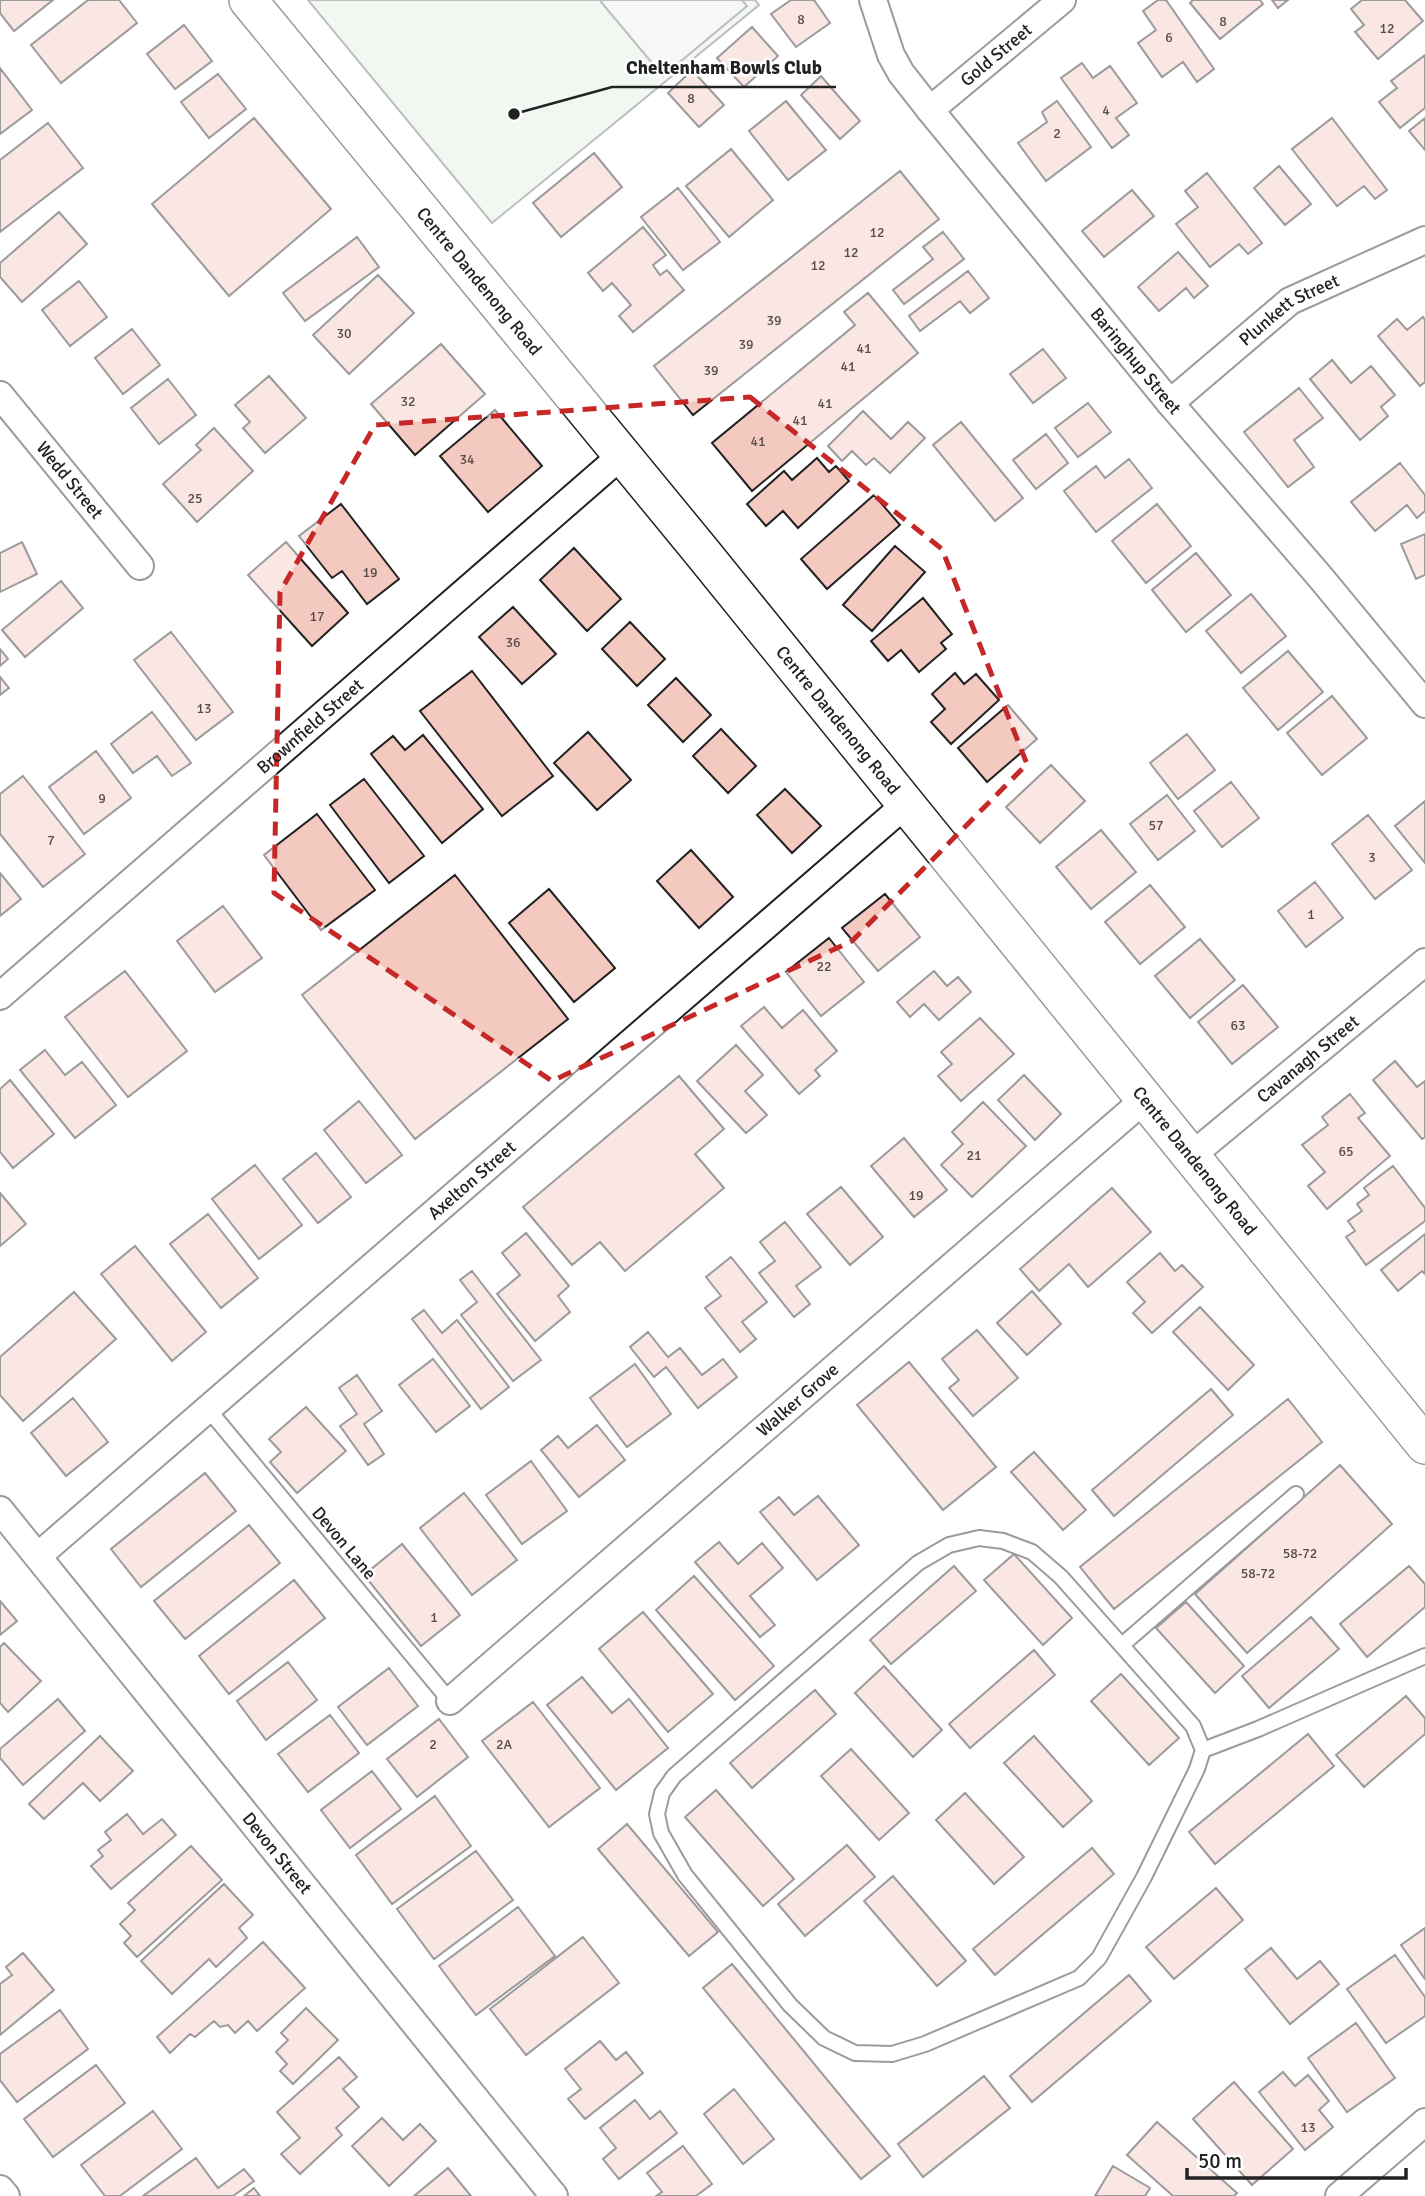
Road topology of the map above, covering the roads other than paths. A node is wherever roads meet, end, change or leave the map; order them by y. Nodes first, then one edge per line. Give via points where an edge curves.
1 (248, 0) edge
2 (873, 0) edge
3 (1062, 0) edge
4 (930, 110) junction
5 (1425, 240) edge
6 (0, 395) edge
7 (1170, 403) junction
8 (622, 455) junction
9 (140, 566) dead end
10 (1425, 704) edge
11 (905, 805) junction
12 (1425, 962) edge
13 (0, 996) edge
14 (1145, 1099) junction
15 (1191, 1156) junction
16 (208, 1409) junction
17 (1425, 1445) edge
18 (1296, 1494) dead end
19 (0, 1510) edge
20 (38, 1556) junction
21 (1122, 1645) junction
22 (1425, 1656) edge
23 (450, 1701) joint
24 (1203, 1750) junction
25 (1425, 2122) edge
26 (0, 2189) edge
27 (6, 2196) edge
28 (554, 2196) edge
29 (1339, 2196) edge

1 - 8 main road, Centre Dandenong Road
2 - 4 street, Baringhup Street via 891,55
3 - 4 street, Gold Street
4 - 7 street, Baringhup Street
5 - 7 street, Plunkett Street via 1290,301
6 - 9 street, Wedd Street
7 - 10 street, Baringhup Street
8 - 11 main road, Centre Dandenong Road
8 - 13 street, Brownfield Street
11 - 14 main road, Centre Dandenong Road
11 - 16 street, Axelton Street
12 - 15 street, Cavanagh Street
14 - 15 main road, Centre Dandenong Road
14 - 23 street, Walker Grove
15 - 17 main road, Centre Dandenong Road
16 - 20 street, Axelton Street
16 - 23 lane, Devon Lane
18 - 21 lane
19 - 20 street, Devon Street
20 - 28 street, Devon Street
21 - 24 lane via 1193,1726
21 - 24 lane via 1032,1552 979,1538 949,1545 918,1563 674,1776 659,1803 661,1833 685,1875 790,2006 824,2038 855,2053 892,2054 1079,1978 1099,1958 1144,1877
22 - 24 lane
25 - 29 street
26 - 27 street

